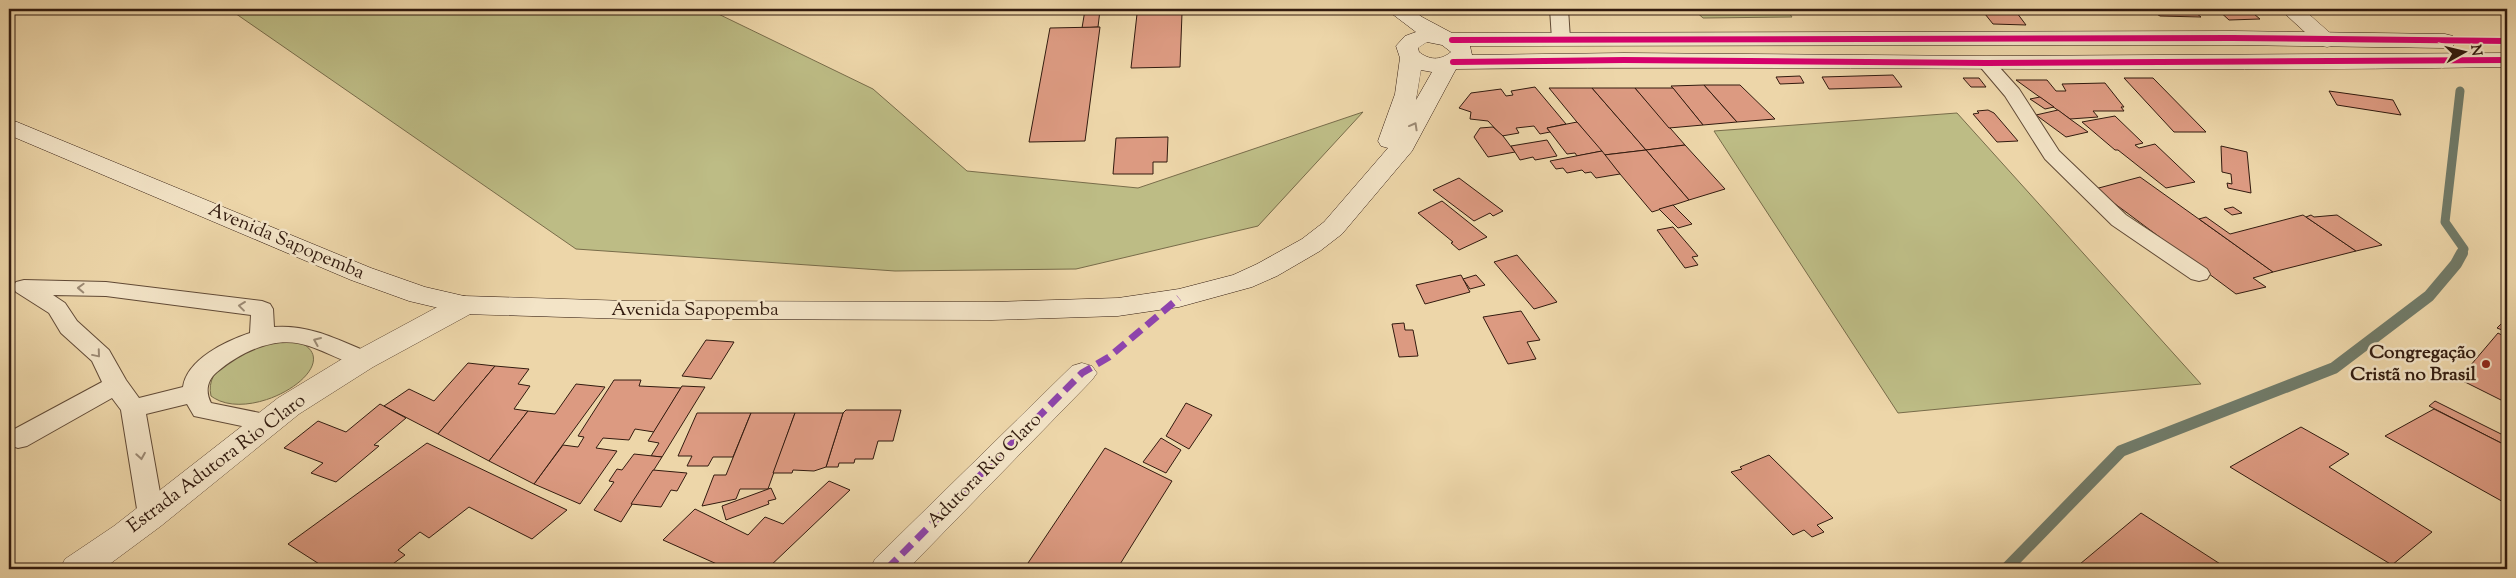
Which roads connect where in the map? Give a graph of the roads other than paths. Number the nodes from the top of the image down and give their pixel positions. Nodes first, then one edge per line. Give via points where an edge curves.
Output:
1 (1391, 9) edge
2 (1398, 9) edge
3 (1559, 9) edge
4 (2291, 9) edge
5 (1445, 38) junction
6 (1561, 39) junction
7 (2327, 40) junction
8 (2507, 41) edge
9 (2437, 51) junction
10 (1409, 52) junction
11 (2507, 60) edge
12 (1450, 63) junction
13 (1986, 63) junction
14 (9, 127) edge
15 (1375, 179) junction
16 (2199, 274) dead end
17 (464, 305) junction
18 (262, 337) junction
19 (362, 359) junction
20 (1082, 373) dead end
21 (116, 385) junction
22 (193, 394) junction
23 (133, 408) junction
24 (266, 422) junction
25 (18, 439) dead end
26 (151, 515) junction
27 (77, 569) edge
28 (888, 569) edge

1 - 10 main road
2 - 5 main road via 1414,22
3 - 6 lane
4 - 7 main road
5 - 6 main road
5 - 10 main road via 1415,39
5 - 12 main road via 1462,49 1462,54
6 - 7 main road
7 - 9 main road
8 - 9 main road
9 - 11 main road
9 - 13 main road
10 - 12 main road via 1431,65
10 - 15 main road, Avenida Sapopemba via 1407,94
12 - 13 main road via 1624,60
15 -> 12 main road, Avenida Sapopemba via 1403,146
13 - 16 lane via 2012,93 2059,161 2119,220
14 - 17 main road, Avenida Sapopemba via 361,274 419,295
15 - 17 main road, Avenida Sapopemba via 1332,228 1311,245 1267,270 1179,298 1118,307 973,311 629,310
17 - 19 main road, Estrada Adutora Rio Claro
19 -> 18 lane via 302,335
18 -> 21 lane via 262,309 106,289 24,287 57,308 69,327 101,356
18 - 22 lane via 222,355 206,368 196,381
19 - 24 main road, Estrada Adutora Rio Claro
20 - 28 main road, Adutora Rio Claro
21 - 23 lane
21 - 25 lane
22 - 23 lane
22 - 24 lane via 203,410
23 -> 26 lane
24 - 26 main road, Estrada Adutora Rio Claro
26 - 27 main road, Estrada Adutora Rio Claro

